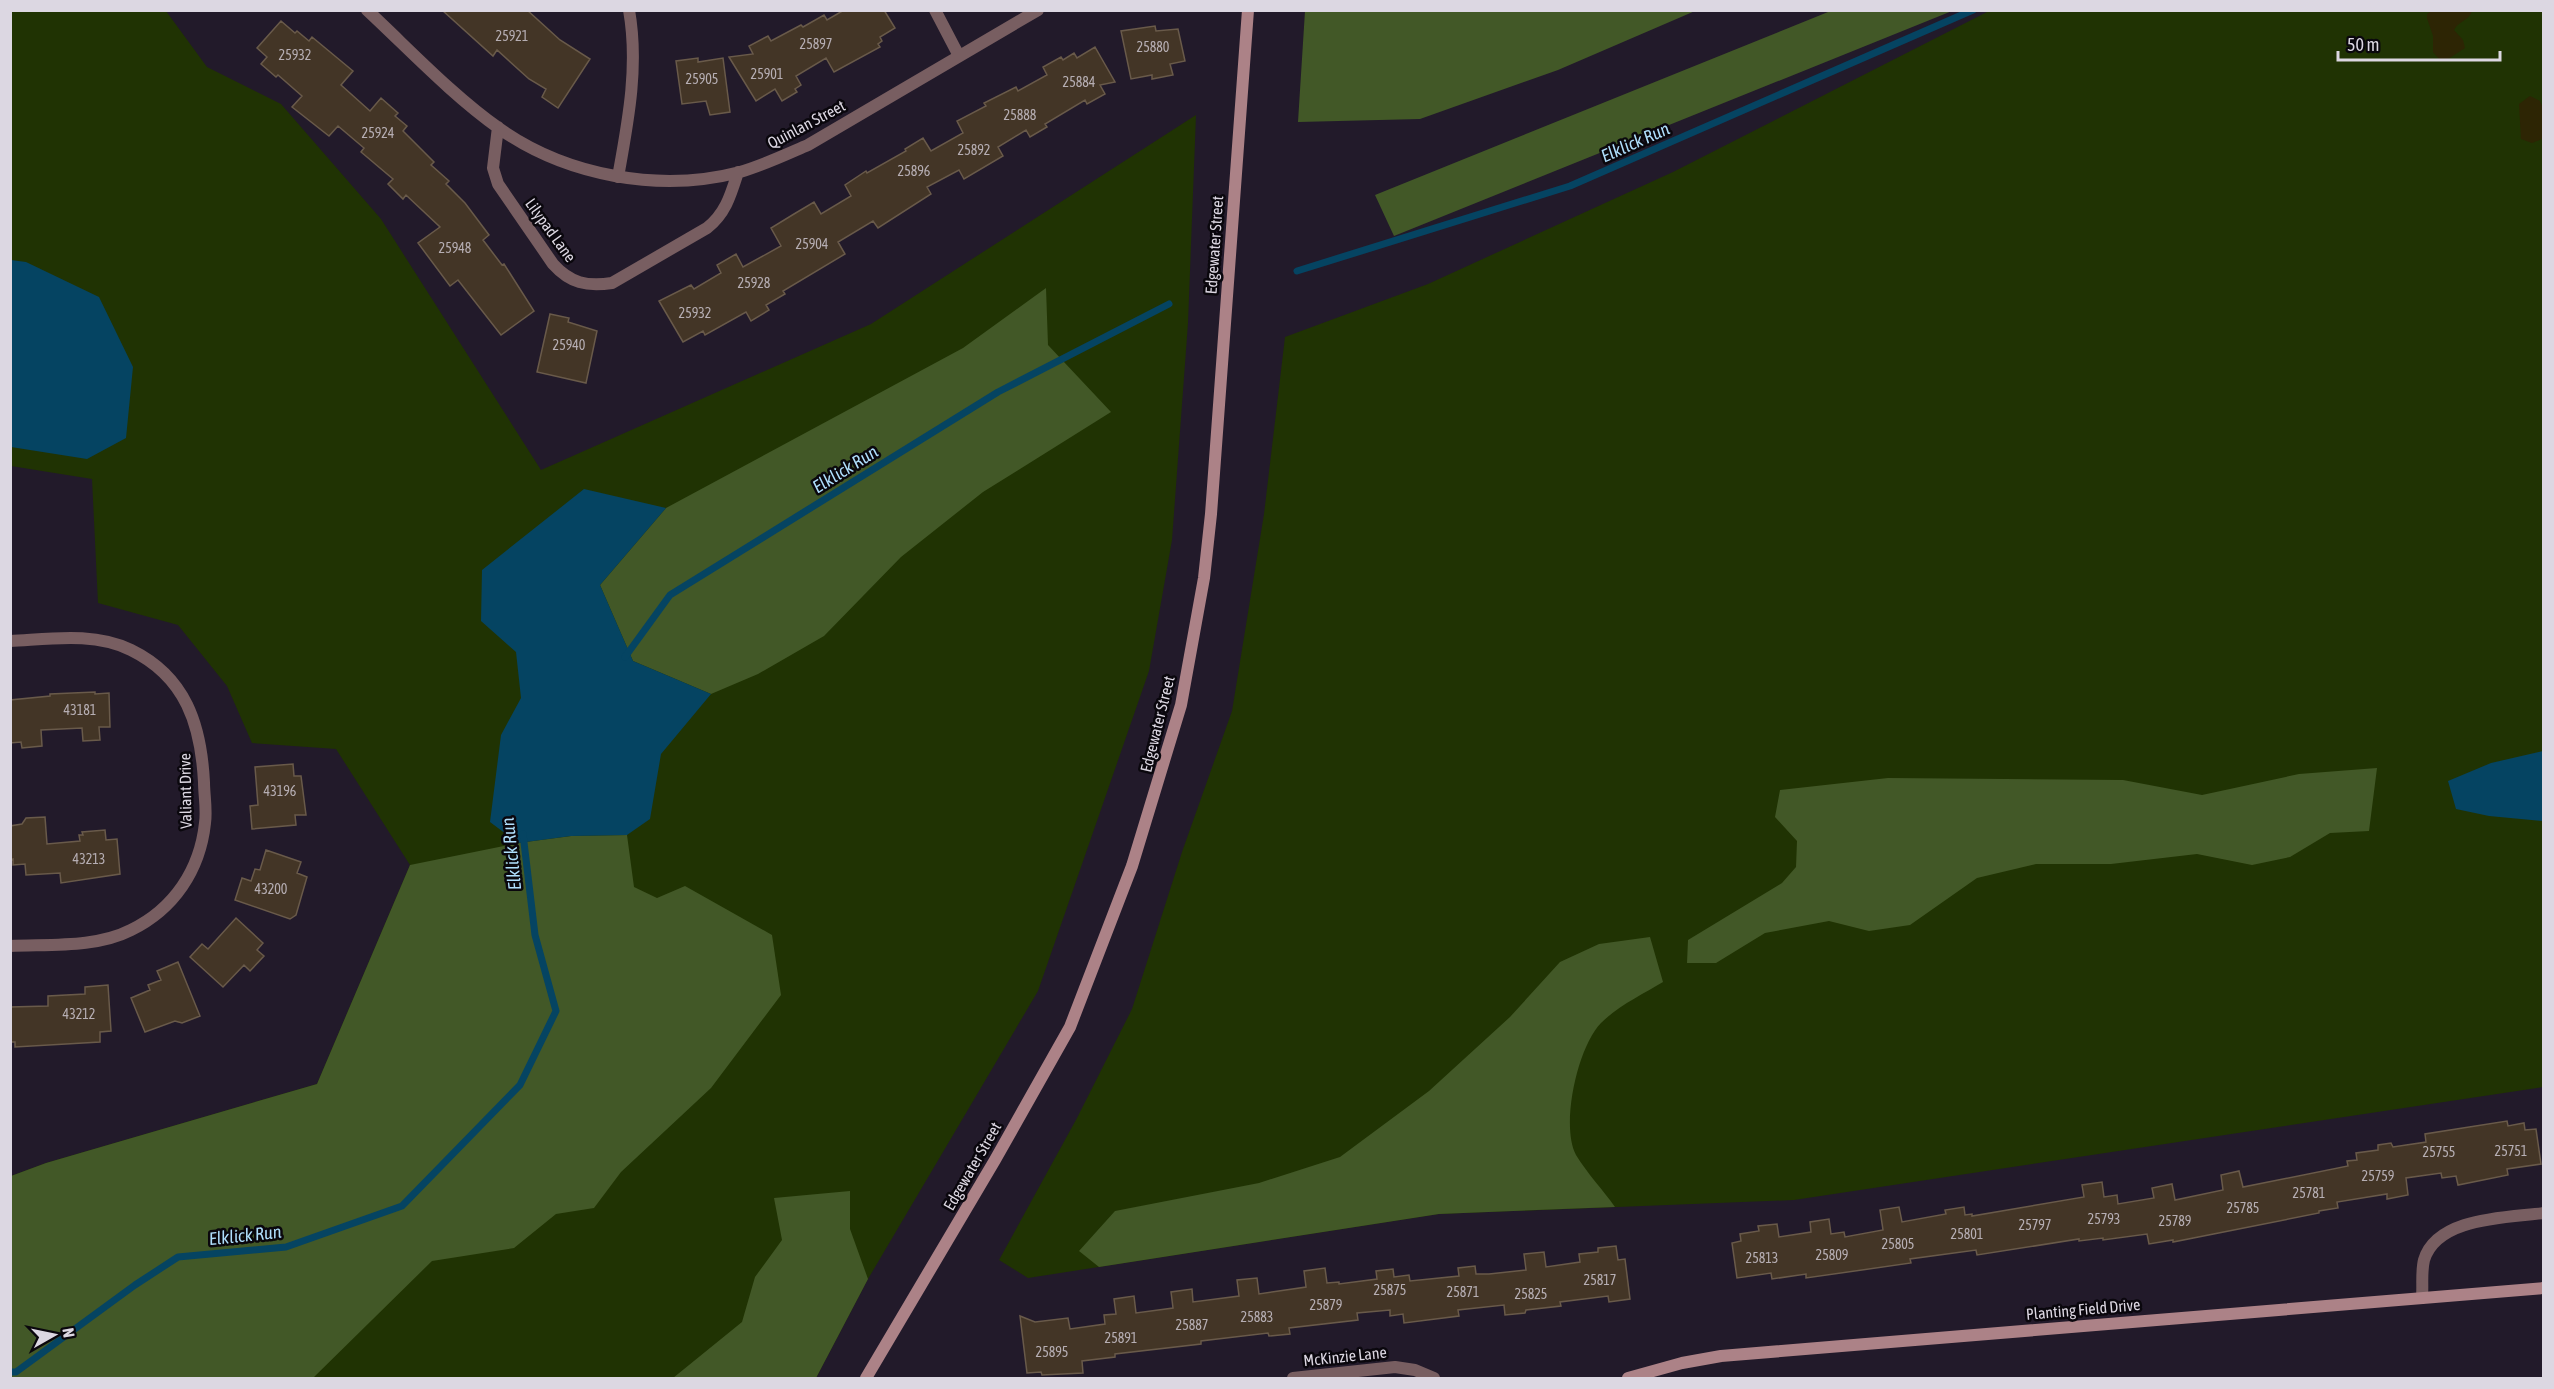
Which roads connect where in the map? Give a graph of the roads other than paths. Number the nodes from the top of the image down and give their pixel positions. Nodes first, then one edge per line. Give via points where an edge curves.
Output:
1 (367, 10) edge
2 (629, 10) edge
3 (935, 10) edge
4 (1038, 10) edge
5 (1248, 10) edge
6 (959, 56) junction
7 (498, 127) junction
8 (738, 172) junction
9 (618, 177) junction
10 (10, 641) edge
11 (10, 946) edge
12 (2544, 1213) edge
13 (2544, 1288) edge
14 (2422, 1298) junction
15 (866, 1378) edge
16 (1293, 1378) edge
17 (1434, 1378) edge
18 (1628, 1378) edge

1 - 7 street, Quinlan Street
2 - 9 street via 633,71
3 - 6 street
4 - 6 street, Quinlan Street
5 - 15 street, Edgewater Street via 1210,526 1194,640 1163,770 1132,866 1070,1027
6 - 8 street, Quinlan Street via 808,145
7 - 8 street, Lilypad Lane via 493,168 498,184 553,264 577,283 612,283 707,228 726,208
7 - 9 street, Quinlan Street via 540,152
8 - 9 street, Quinlan Street via 659,181
10 - 11 street, Valiant Drive via 80,637 106,641 154,664 188,705 197,728 206,821 191,874 153,918 107,939
12 - 14 street via 2456,1226 2442,1234 2430,1247 2424,1262
13 - 14 street, Planting Field Drive
14 - 18 street, Planting Field Drive via 1721,1356
16 - 17 street, McKinzie Lane via 1395,1367

